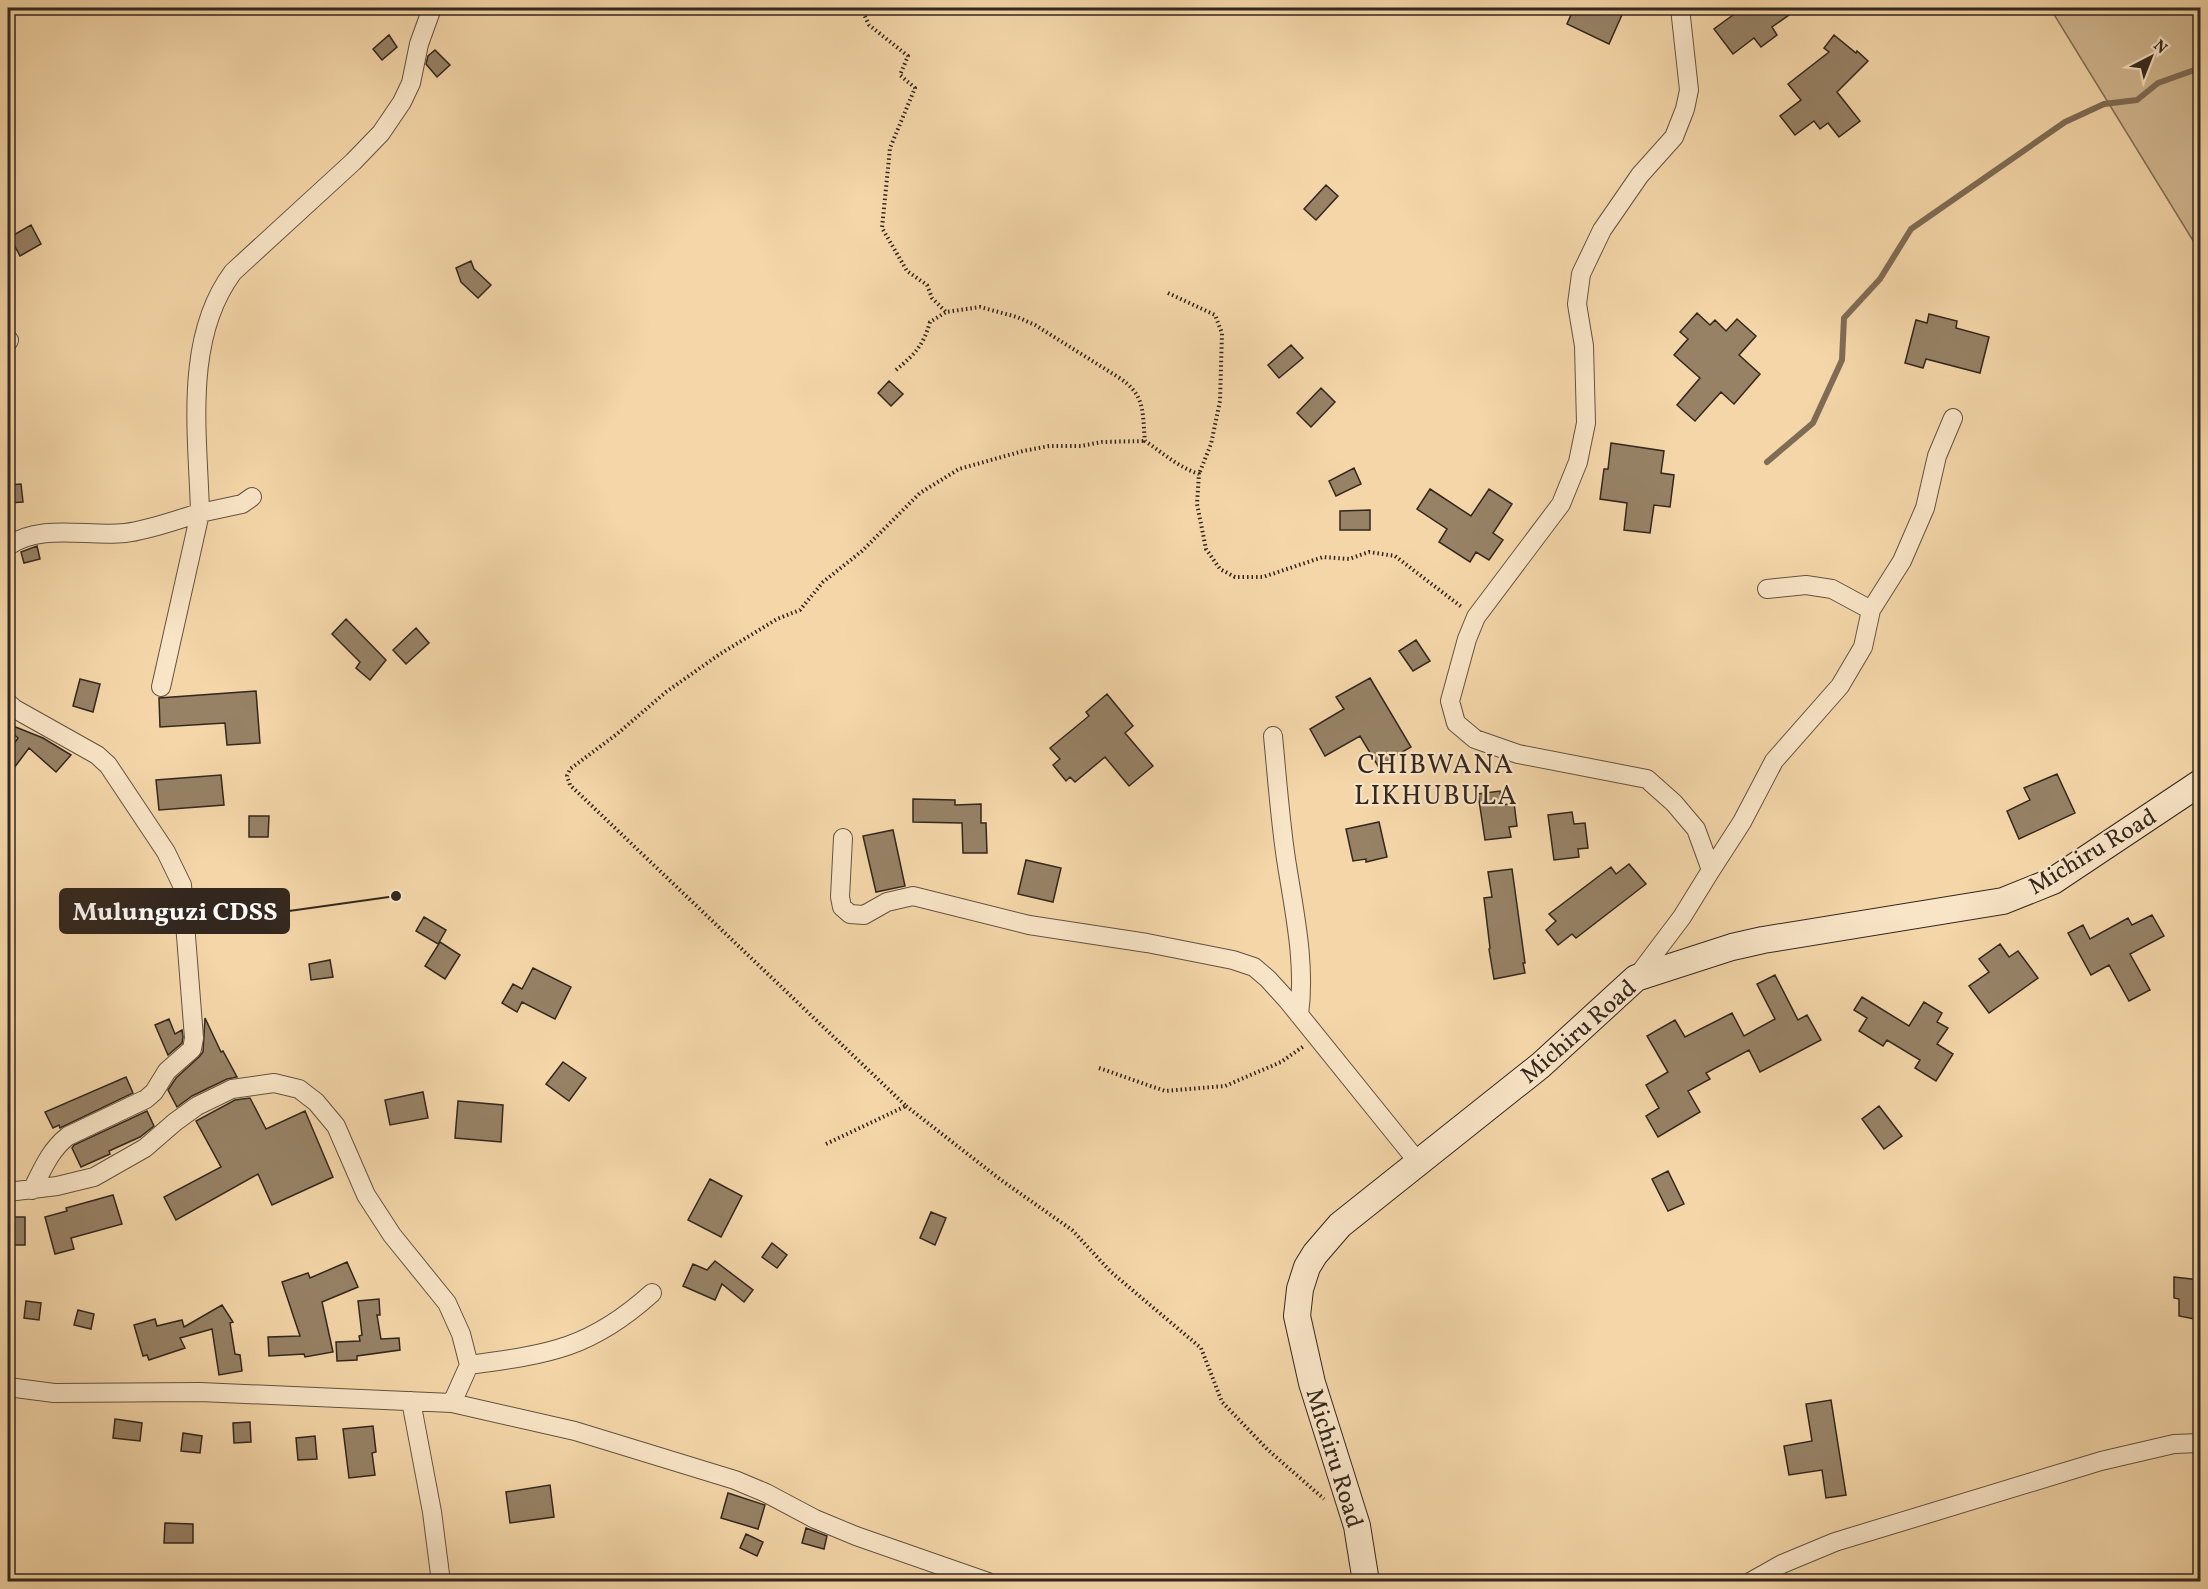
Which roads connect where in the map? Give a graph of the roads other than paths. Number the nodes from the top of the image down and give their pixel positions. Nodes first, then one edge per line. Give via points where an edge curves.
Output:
1 (432, 8) edge
2 (1680, 8) edge
3 (1953, 418) dead end
4 (252, 497) dead end
5 (200, 513) junction
6 (8, 546) edge
7 (1767, 589) dead end
8 (1871, 610) junction
9 (161, 687) dead end
10 (8, 703) edge
11 (1273, 736) dead end
12 (2200, 783) edge
13 (843, 838) dead end
14 (1711, 870) junction
15 (1636, 978) junction
16 (1299, 1015) junction
17 (1418, 1162) junction
18 (32, 1190) junction
19 (8, 1192) edge
20 (652, 1293) dead end
21 (469, 1365) junction
22 (8, 1387) edge
23 (411, 1401) junction
24 (452, 1403) junction
25 (2200, 1443) edge
26 (441, 1581) edge
27 (988, 1581) edge
28 (1366, 1581) edge
29 (1750, 1581) edge

1 - 5 street via 411,83 381,133 233,272 222,287 199,353
2 - 14 street via 1689,90 1685,110 1674,137 1640,174 1602,230 1581,274 1577,304 1584,346 1586,423 1578,462 1561,504 1476,617 1450,701 1456,723 1475,739 1518,754 1647,779 1696,829
3 - 8 street via 1937,456 1925,507 1902,561
4 - 5 street via 242,504
5 - 6 street via 140,531 45,533
5 - 9 street
7 - 8 street via 1806,585 1832,589
8 - 14 street via 1863,648 1840,686 1774,761
10 - 18 street via 108,765 166,852 182,885 194,1038 192,1049 167,1071 146,1099 58,1144
11 - 16 street via 1302,964
12 - 15 street, Michiru Road via 2053,881 2003,901 1763,940
13 - 16 street via 840,897 842,907 850,914 864,915 886,902 913,896 1029,925 1233,960 1254,967
14 - 15 street
15 - 17 street, Michiru Road via 1541,1065
16 - 17 street
17 - 28 street, Michiru Road via 1326,1239 1307,1267 1300,1289 1298,1316 1307,1360 1357,1526
18 - 19 street
18 - 21 street via 94,1177 145,1148 197,1106 232,1089 274,1083 299,1089 336,1126 366,1195 447,1304
20 - 21 street via 615,1324 590,1338 554,1352
21 - 24 street
22 - 23 street via 54,1393 200,1392
23 - 24 street
23 - 26 street
24 - 27 street via 575,1431 735,1480 856,1536
25 - 29 street via 2174,1444 2101,1461 1835,1542

